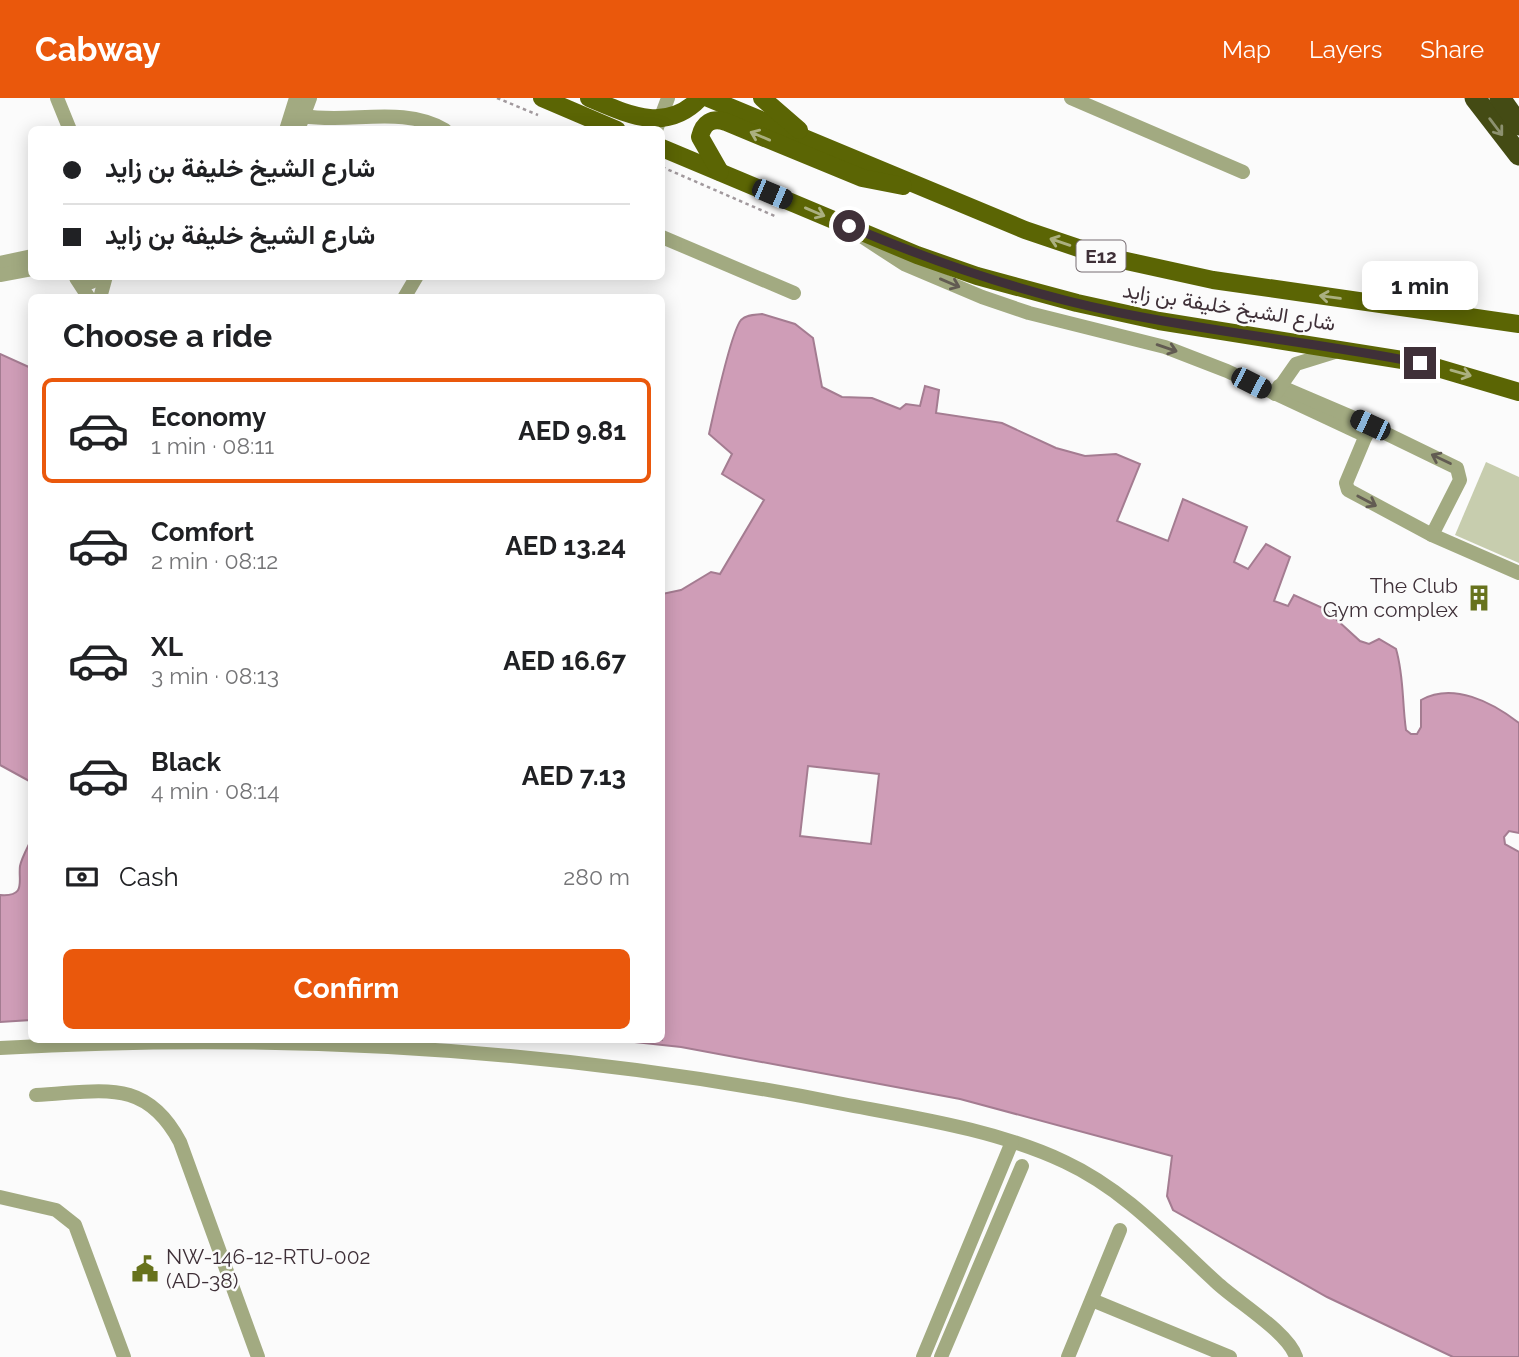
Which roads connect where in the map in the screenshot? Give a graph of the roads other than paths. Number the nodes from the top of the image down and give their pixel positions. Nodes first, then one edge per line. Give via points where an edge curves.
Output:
1 (57, 98) edge
2 (296, 98) edge
3 (310, 98) edge
4 (542, 98) edge
5 (589, 98) edge
6 (668, 98) edge
7 (700, 98) edge
8 (708, 98) edge
9 (762, 98) edge
10 (1071, 98) edge
11 (1475, 98) edge
12 (1500, 98) edge
13 (300, 123) edge
14 (658, 125) edge
15 (1519, 125) edge
16 (69, 126) edge
17 (287, 126) edge
18 (438, 126) edge
19 (608, 126) edge
20 (812, 141) junction
21 (665, 149) edge
22 (1519, 155) edge
23 (1243, 172) dead end
24 (721, 173) junction
25 (917, 185) junction
26 (849, 226) junction
27 (665, 238) edge
28 (28, 257) edge
29 (0, 263) edge
30 (28, 269) edge
31 (0, 275) edge
32 (794, 293) dead end
33 (1519, 324) edge
34 (1343, 348) junction
35 (1277, 391) junction
36 (1519, 392) edge
37 (1368, 430) junction
38 (1432, 535) junction
39 (1519, 573) edge
40 (173, 1043) edge
41 (244, 1043) edge
42 (0, 1048) edge
43 (36, 1095) dead end
44 (1012, 1142) junction
45 (1022, 1166) dead end
46 (0, 1197) edge
47 (1120, 1230) dead end
48 (1092, 1300) junction
49 (124, 1357) edge
50 (258, 1357) edge
51 (923, 1357) edge
52 (941, 1357) edge
53 (1068, 1357) edge
54 (1230, 1357) edge
55 (1296, 1357) edge

1 - 16 street
2 - 17 street
3 - 13 street
4 - 19 main road
5 - 14 main road
6 - 14 street
7 - 14 main road
8 - 20 main road, شارع الشيخ خليفة بن زايد / E12
9 - 20 main road
10 - 23 street
11 -> 22 highway
12 - 15 highway
13 - 18 street via 404,115
20 - 25 main road, شارع الشيخ خليفة بن زايد / E12
21 - 24 main road, شارع الشيخ خليفة بن زايد / E12
25 -> 24 main road via 862,178 712,120 700,137
24 -> 26 main road, شارع الشيخ خليفة بن زايد / E12
33 -> 25 main road, شارع الشيخ خليفة بن زايد / E12 via 1137,265 1062,243
26 - 34 main road, شارع الشيخ خليفة بن زايد / E12 via 947,266 1077,303 1159,321
26 -> 35 street via 897,261 982,297 1165,347
27 - 32 street
28 - 29 street
30 - 31 street
34 - 35 street via 1301,360
34 -> 36 main road, شارع الشيخ خليفة بن زايد / E12 via 1457,372
35 - 37 street
37 -> 38 street via 1346,488
38 -> 37 street via 1460,480 1457,468
38 - 39 street
40 - 42 street
41 - 44 street via 506,1057 732,1084
43 - 50 street via 117,1092 137,1096 156,1106 170,1122
44 - 51 street
44 - 55 street via 1074,1166 1126,1198 1236,1300 1281,1334
45 - 52 street
46 - 49 street via 56,1210 75,1225
47 - 48 street
48 - 53 street
48 - 54 street

